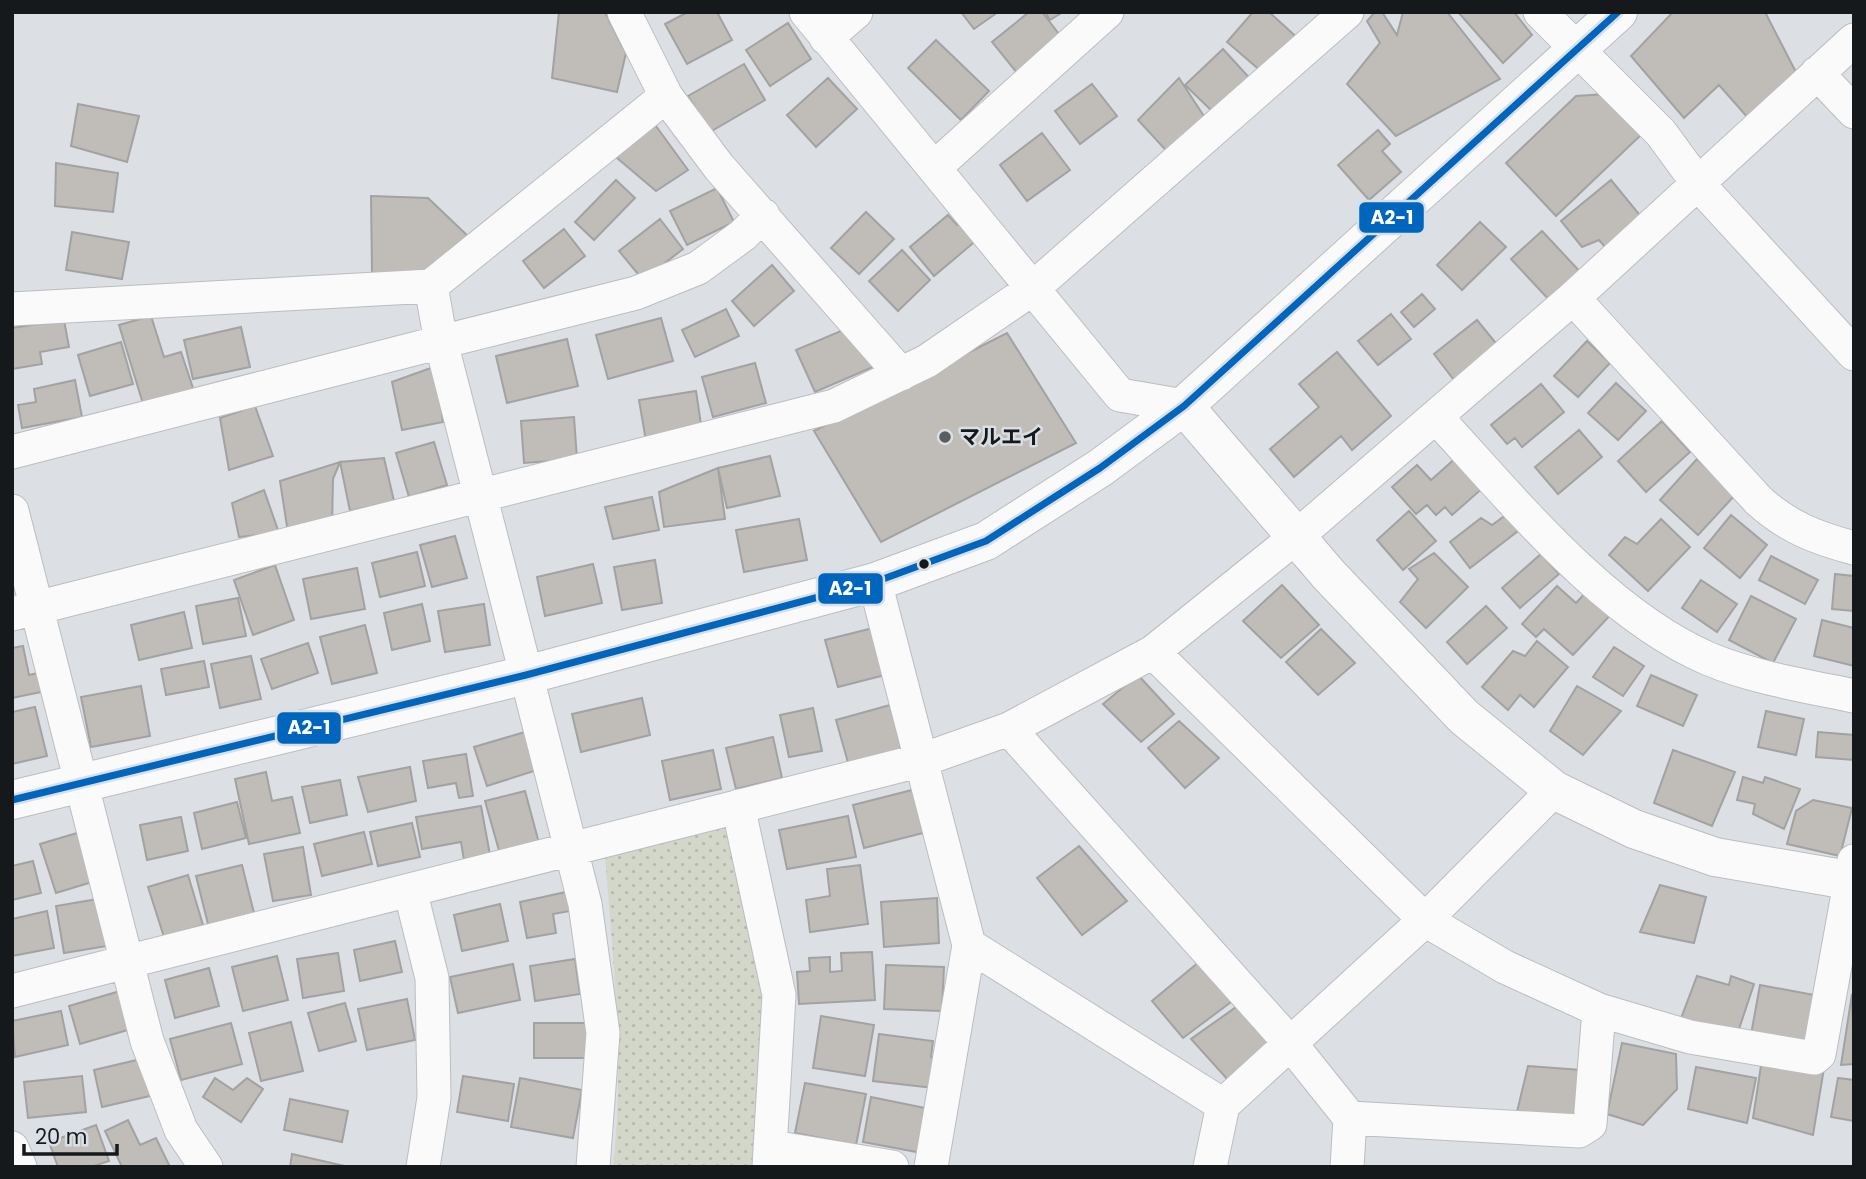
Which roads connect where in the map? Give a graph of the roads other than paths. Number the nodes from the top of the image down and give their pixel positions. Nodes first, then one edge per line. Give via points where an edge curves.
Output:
1 (624, 12) edge
2 (806, 12) edge
3 (856, 12) edge
4 (1107, 12) edge
5 (1347, 12) edge
6 (1540, 12) edge
7 (1618, 12) edge
8 (827, 38) junction
9 (1854, 40) edge
10 (1576, 50) junction
11 (1817, 74) junction
12 (666, 96) junction
13 (1854, 112) edge
14 (934, 168) junction
15 (1699, 184) junction
16 (763, 215) junction
17 (431, 286) junction
18 (1032, 289) junction
19 (1573, 298) junction
20 (12, 309) edge
21 (441, 342) junction
22 (1854, 354) edge
23 (901, 374) junction
24 (1184, 406) junction
25 (1436, 417) junction
26 (12, 452) edge
27 (480, 495) junction
28 (12, 511) edge
29 (1296, 537) junction
30 (1854, 548) edge
31 (875, 582) junction
32 (25, 610) edge
33 (1153, 652) junction
34 (526, 675) junction
35 (1854, 696) edge
36 (1009, 729) junction
37 (922, 760) junction
38 (81, 784) junction
39 (1554, 790) junction
40 (12, 800) edge
41 (738, 806) junction
42 (571, 848) junction
43 (1852, 874) edge
44 (410, 890) junction
45 (1425, 920) junction
46 (969, 945) junction
47 (127, 962) junction
48 (12, 991) edge
49 (1599, 1010) junction
50 (1290, 1043) junction
51 (1223, 1105) junction
52 (1350, 1118) junction
53 (12, 1148) edge
54 (770, 1157) edge
55 (20, 1167) edge
56 (206, 1167) edge
57 (423, 1167) edge
58 (593, 1167) edge
59 (892, 1167) edge
60 (931, 1167) edge
61 (1210, 1167) edge
62 (1347, 1167) edge

1 - 12 street
2 - 8 street
3 - 8 street
4 - 14 street
5 - 18 street
6 - 10 street
7 - 10 main road
8 - 14 street
9 - 11 street
10 - 15 street via 1661,133
10 - 24 main road
11 - 13 street
11 - 15 street
12 - 16 street via 719,167
12 - 17 street
14 - 18 street
15 - 19 street
15 - 22 street
16 - 21 street via 698,268 636,293
16 - 23 street
17 - 20 street
17 - 21 street
18 - 23 street
18 - 24 street via 1120,395
19 - 25 street
19 - 30 street via 1759,501 1782,521 1814,537
21 - 26 street
21 - 27 street
23 - 27 street via 834,406
24 - 29 main road
24 - 31 main road via 1100,468 985,541
25 - 29 street
25 - 35 street via 1551,540 1658,632 1710,659 1755,674
27 - 32 street
27 - 34 street
28 - 32 street
29 - 33 street
29 - 39 main road via 1464,717
31 - 34 main road
31 - 37 street
32 - 38 street
33 - 36 street
33 - 45 street
34 - 38 main road
34 - 42 street
36 - 37 street
36 - 50 street
37 - 41 street
37 - 46 street
38 - 40 main road
38 - 47 street
39 - 43 main road via 1634,829 1715,857
39 - 45 street
41 - 42 street
41 - 54 street via 779,995
42 - 44 street
42 - 58 street via 603,1033
43 - 49 street via 1819,1054 1814,1058 1690,1037
44 - 47 street
44 - 57 street via 432,978 435,1098
45 - 49 street via 1504,967
45 - 50 street
46 - 51 street
46 - 60 street
47 - 48 street
47 - 56 street via 147,1041 181,1130
49 - 52 street via 1590,1124 1579,1131
50 - 51 street
50 - 52 street
51 - 61 street
52 - 62 street
53 - 55 street
54 - 59 street

